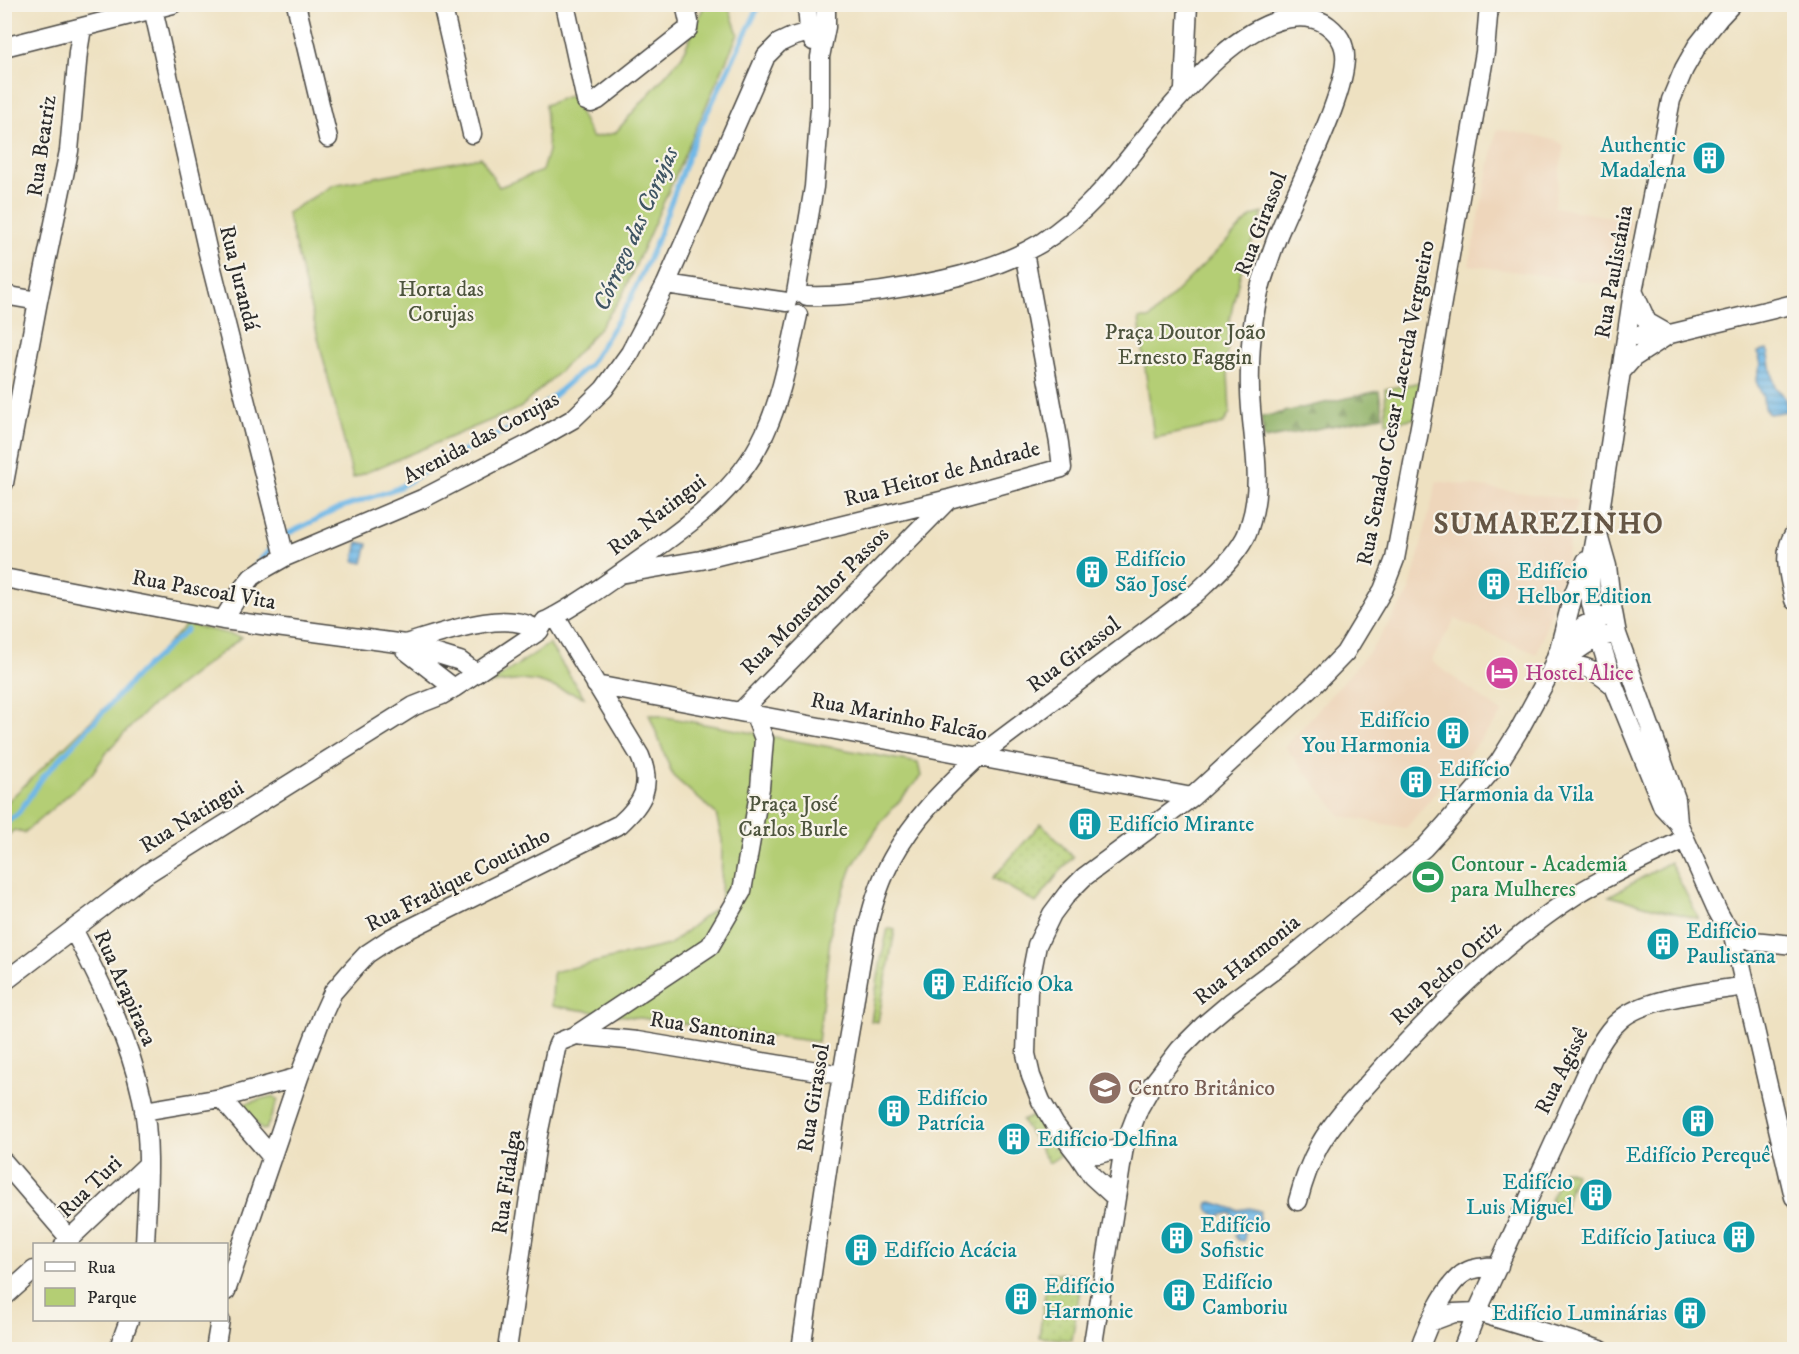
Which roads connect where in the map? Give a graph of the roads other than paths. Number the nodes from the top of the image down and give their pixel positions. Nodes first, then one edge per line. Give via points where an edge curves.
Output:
1 (173, 4) edge
2 (296, 4) edge
3 (442, 4) edge
4 (565, 4) edge
5 (685, 4) edge
6 (807, 4) edge
7 (826, 4) edge
8 (1188, 4) edge
9 (1489, 4) edge
10 (1732, 4) edge
11 (153, 7) edge
12 (82, 28) junction
13 (818, 29) junction
14 (4, 47) edge
15 (1184, 89) junction
16 (472, 134) dead end
17 (328, 138) dead end
18 (1024, 252) junction
19 (666, 284) junction
20 (1633, 291) junction
21 (4, 295) edge
22 (38, 301) junction
23 (799, 304) junction
24 (1794, 304) edge
25 (1670, 334) junction
26 (1626, 336) junction
27 (1620, 373) junction
28 (4, 483) edge
29 (949, 499) junction
30 (1597, 531) junction
31 (1794, 534) edge
32 (284, 552) junction
33 (620, 574) junction
34 (4, 578) edge
35 (1794, 600) edge
36 (1613, 614) junction
37 (223, 620) junction
38 (543, 624) junction
39 (1597, 629) junction
40 (1617, 634) junction
41 (401, 644) junction
42 (1556, 663) junction
43 (471, 669) junction
44 (449, 684) junction
45 (596, 685) junction
46 (1614, 686) junction
47 (747, 712) junction
48 (979, 756) junction
49 (1192, 797) junction
50 (1681, 831) junction
51 (73, 929) junction
52 (1732, 931) junction
53 (1794, 945) edge
54 (4, 982) edge
55 (1745, 986) junction
56 (576, 1035) junction
57 (841, 1074) junction
58 (299, 1077) junction
59 (221, 1098) junction
60 (144, 1111) junction
61 (1124, 1147) junction
62 (1078, 1155) junction
63 (272, 1157) junction
64 (4, 1162) edge
65 (148, 1164) junction
66 (1115, 1197) junction
67 (1794, 1197) edge
68 (1298, 1201) dead end
69 (67, 1242) edge
70 (145, 1243) edge
71 (1499, 1266) junction
72 (33, 1271) edge
73 (228, 1280) edge
74 (4, 1297) edge
75 (1477, 1312) junction
76 (129, 1321) edge
77 (220, 1321) edge
78 (1430, 1322) junction
79 (118, 1350) edge
80 (215, 1350) edge
81 (507, 1350) edge
82 (801, 1350) edge
83 (1092, 1350) edge
84 (1419, 1350) edge
85 (1462, 1350) edge
86 (1601, 1350) edge

1 - 11 street
2 - 17 street
3 - 16 street
4 - 5 street via 586,101 591,103 688,29
6 - 13 street, Rua Natingui
7 - 13 street, Rua Natingui
8 - 15 street
9 - 49 street, Rua Senador Cesar Lacerda Vergueiro via 1485,52 1395,559 1383,590 1345,653
10 - 20 street, Rua Paulistânia via 1697,46 1671,100
11 - 12 street
11 - 32 street, Rua Jurandá via 208,253
12 - 14 street
12 - 22 street, Rua Beatriz via 69,151
13 - 19 street, Avenida das Corujas via 779,43 766,56
13 - 23 street, Rua Natingui via 820,106
15 - 18 street via 1097,195 1061,228
15 - 48 street, Rua Girassol via 1251,31 1281,17 1317,19 1329,26 1345,49 1345,65 1323,134 1263,275 1250,356 1256,504 1246,537 1220,571 1195,594
18 - 23 street via 947,280
18 - 29 street, Rua Heitor de Andrade via 1062,468
19 - 23 street
19 - 32 street, Avenida das Corujas via 630,353 604,388 573,419 422,499
20 - 25 street via 1647,322
20 - 26 street, Rua Paulistânia
21 - 22 street
22 - 28 street, Rua Beatriz
23 - 33 street, Rua Natingui via 777,403 751,459 716,502
24 - 25 street
25 - 26 street
25 - 27 street via 1633,358
26 - 27 street, Rua Paulistânia
27 - 30 street, Rua Paulistânia
29 - 33 street, Rua Heitor de Andrade via 701,560
29 - 47 street, Rua Monsenhor Passos
30 - 36 street, Rua Paulistânia via 1607,566
30 - 39 street, Rua Paulistânia via 1590,569
30 - 42 street
31 - 35 street via 1787,560
32 - 37 street, Avenida das Corujas via 252,577
33 - 38 street, Rua Natingui
34 - 37 street, Rua Pascoal Vita
36 - 39 street, Rua Harmonia
36 - 40 street, Rua Paulistânia
37 - 41 street, Rua Pascoal Vita
38 - 41 street, Rua Pascoal Vita via 478,623
38 - 43 street, Rua Natingui
38 - 45 street, Rua Fradique Coutinho
39 - 40 street, Rua Harmonia
39 - 42 street, Rua Harmonia via 1575,634
39 - 46 street, Rua Paulistânia
40 - 50 street, Rua Paulistânia via 1676,799
41 - 43 street, Rua Pascoal Vita via 455,659
41 - 44 street, Rua Pascoal Vita
42 - 46 street via 1589,668
42 - 61 street, Rua Harmonia via 1498,762 1445,825 1424,848 1230,1003 1180,1049 1152,1085
43 - 44 street, Rua Natingui
44 - 51 street, Rua Natingui via 146,873
45 - 47 street, Rua Marinho Falcão
45 - 58 street, Rua Fradique Coutinho via 645,768 644,795 633,813 620,824 367,954 333,992
46 - 50 street, Rua Paulistânia via 1663,807
47 - 48 street, Rua Marinho Falcão
47 - 56 street, Rua Fidalga via 764,739 742,891 710,946
48 - 49 street, Rua Marinho Falcão
48 - 57 street, Rua Girassol via 919,816 891,861 873,906
49 - 62 street, Rua Senador Cesar Lacerda Vergueiro via 1084,877 1052,914 1037,945 1028,991 1026,1054 1041,1101
50 - 52 street, Rua Paulistânia via 1717,910
50 - 68 street, Rua Pedro Ortiz via 1560,906 1448,999 1332,1127 1306,1172
51 - 54 street, Rua Natingui
51 - 60 street, Rua Arapiraca via 116,1015
52 - 53 street via 1753,941
52 - 55 street, Rua Paulistânia
55 - 67 street, Rua Paulistânia
55 - 71 street, Rua Agissê via 1659,1001 1622,1018 1607,1033
56 - 57 street, Rua Santonina
56 - 81 street, Rua Fidalga via 560,1042 553,1060 537,1135
57 - 82 street, Rua Girassol
58 - 59 street
58 - 63 street, Rua Fradique Coutinho
59 - 60 street
59 - 63 street
60 - 65 street, Rua Arapiraca
61 - 62 street
61 - 66 street, Rua Harmonia
62 - 66 street, Rua Senador Cesar Lacerda Vergueiro via 1092,1176
63 - 73 street, Rua Fradique Coutinho
64 - 69 street
65 - 69 street, Rua Turi
65 - 70 street, Rua Arapiraca
66 - 83 street, Rua Harmonia
71 - 75 street, Rua Agissê
71 - 78 street via 1476,1269 1458,1277
72 - 74 street
75 - 78 street via 1454,1313
75 - 85 street, Rua Agissê
75 - 86 street
76 - 79 street
77 - 80 street
78 - 84 street

